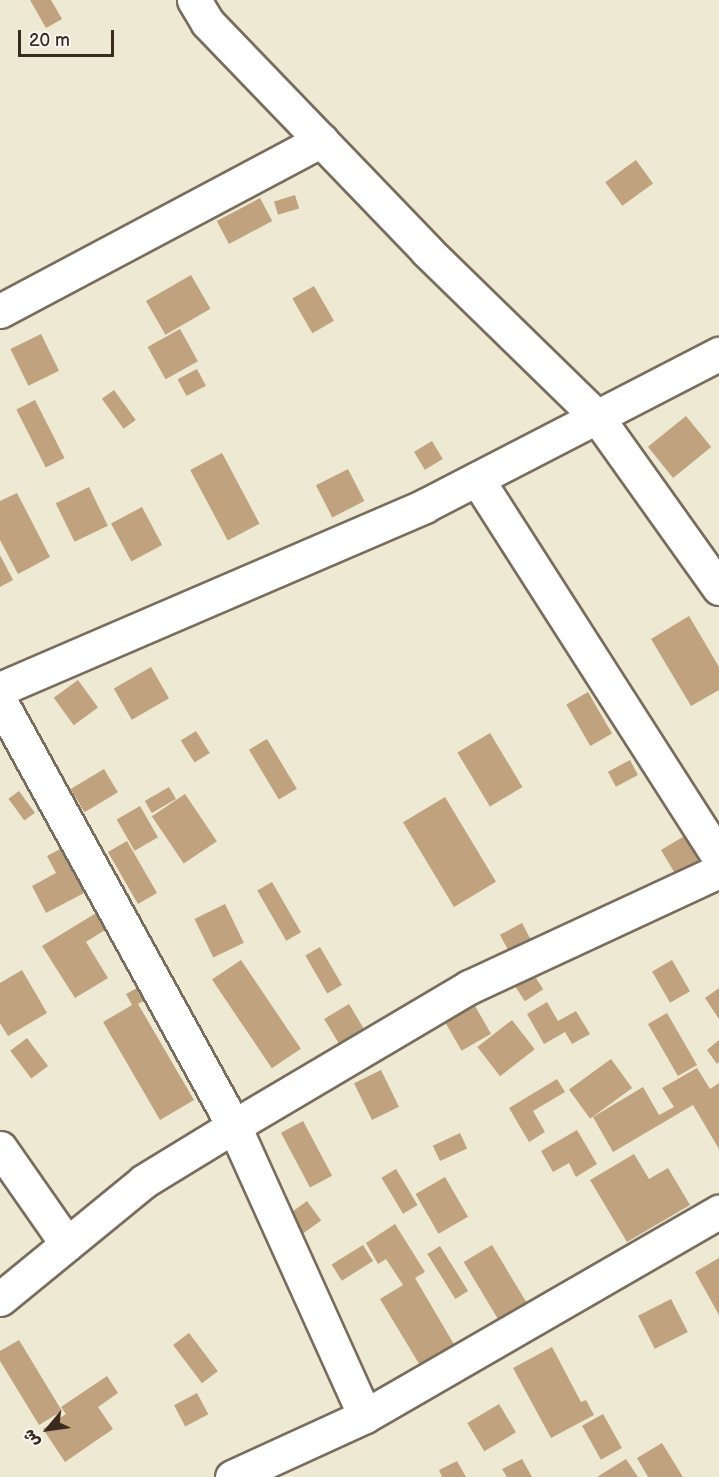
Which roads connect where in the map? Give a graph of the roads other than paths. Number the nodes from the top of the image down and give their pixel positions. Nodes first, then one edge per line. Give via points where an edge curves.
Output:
1 (194, 0) edge
2 (321, 140) junction
3 (0, 311) edge
4 (719, 354) edge
5 (597, 417) junction
6 (477, 478) junction
7 (719, 588) edge
8 (0, 689) edge
9 (0, 701) edge
10 (719, 857) edge
11 (719, 871) edge
12 (234, 1126) junction
13 (0, 1148) edge
14 (719, 1212) edge
15 (67, 1244) junction
16 (0, 1299) edge
17 (364, 1416) junction
18 (232, 1477) edge

1 - 2 street via 207,22
2 - 3 street
2 - 5 street
4 - 5 street
5 - 6 street
5 - 7 street
6 - 8 street via 424,506
6 - 10 street
9 - 12 street
11 - 12 street via 469,987
12 - 15 street via 144,1181
12 - 17 street
13 - 15 street
14 - 17 street
15 - 16 street
17 - 18 street

